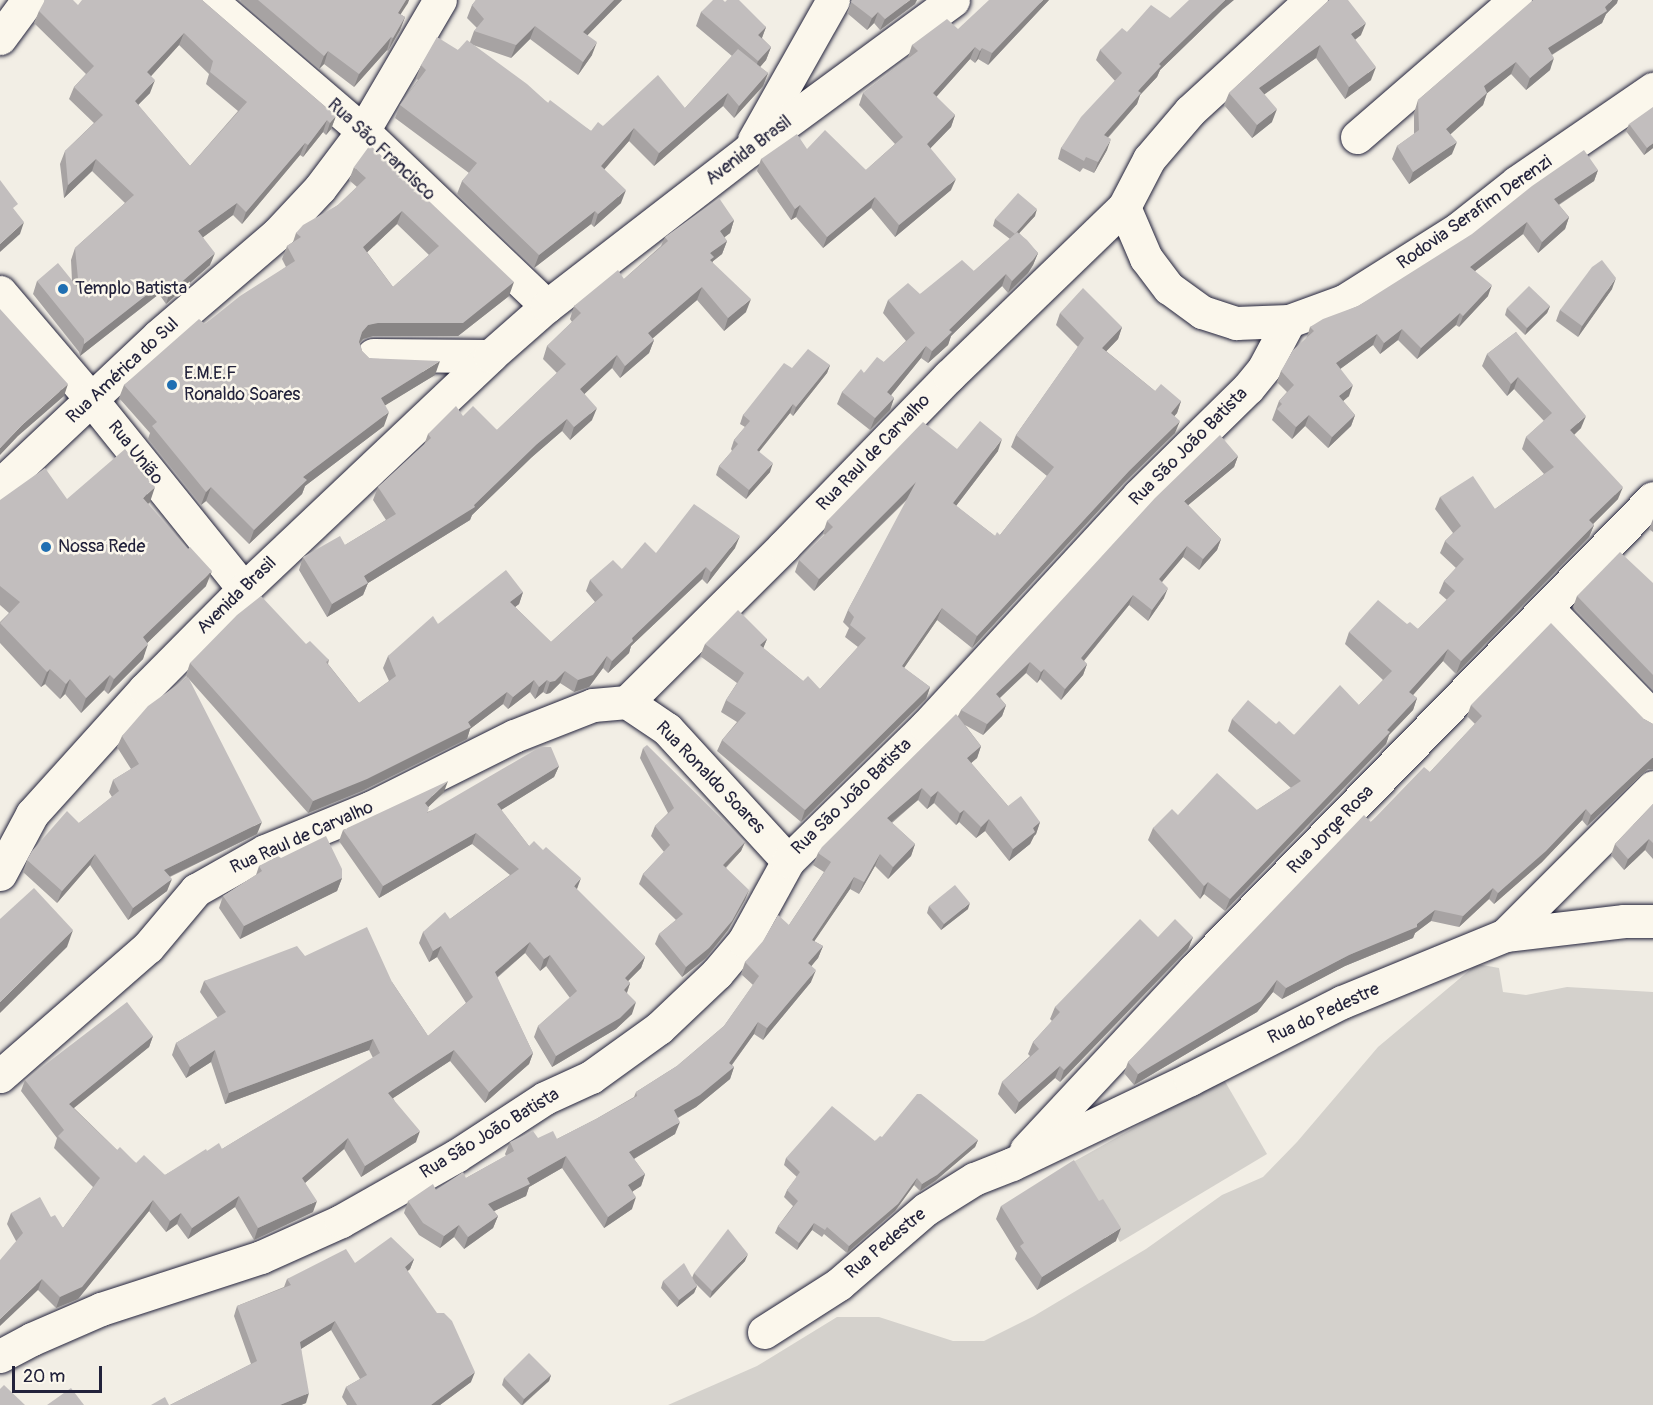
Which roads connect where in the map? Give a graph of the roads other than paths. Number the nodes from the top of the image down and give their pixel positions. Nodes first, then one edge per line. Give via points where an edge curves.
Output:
1 (28, 0) edge
2 (210, 0) edge
3 (440, 0) edge
4 (833, 0) edge
5 (953, 0) edge
6 (1311, 0) edge
7 (1515, 0) edge
8 (0, 38) edge
9 (1653, 89) edge
10 (363, 131) junction
11 (1357, 137) dead end
12 (749, 150) junction
13 (1124, 207) junction
14 (547, 306) junction
15 (5, 309) edge
16 (1289, 321) junction
17 (497, 350) junction
18 (373, 356) edge
19 (91, 399) junction
20 (0, 485) edge
21 (1653, 498) edge
22 (244, 589) junction
23 (1548, 609) junction
24 (627, 702) junction
25 (1653, 717) edge
26 (1653, 786) edge
27 (788, 861) junction
28 (0, 874) edge
29 (1653, 921) edge
30 (1505, 935) junction
31 (0, 1076) edge
32 (1012, 1164) junction
33 (764, 1332) dead end
34 (0, 1356) edge

1 - 8 street
2 - 10 street, Rua São Francisco
3 - 10 street, Rua América do Sul
4 - 12 street
5 - 12 street, Avenida Brasil
6 - 13 street via 1190,111 1149,159
7 - 11 street
9 - 16 street, Rodovia Serafim Derenzi via 1517,182 1458,230 1344,301
10 - 14 street, Rua São Francisco
10 - 19 street, Rua América do Sul via 320,188 278,234
12 - 14 street, Avenida Brasil
13 - 16 street, Rodovia Serafim Derenzi via 1146,258 1169,288 1202,312 1236,322
13 - 24 street, Rua Raul de Carvalho via 949,376
14 - 17 street, Avenida Brasil
15 - 19 street, Rua União
16 - 27 street, Rua São João Batista via 1264,368 1248,388 1138,496 926,726
17 - 18 street
17 - 22 street, Avenida Brasil
19 - 20 street, Rua América do Sul
19 - 22 street, Rua União
21 - 23 street, Rua Jorge Rosa
22 - 28 street, Avenida Brasil via 145,688 32,814
23 - 25 street
23 - 32 street, Rua Jorge Rosa via 1194,970
24 - 27 street, Rua Ronaldo Soares via 667,729
24 - 31 street, Rua Raul de Carvalho via 593,705 490,747 370,808 265,851 196,890 148,947
26 - 30 street
27 - 34 street, Rua São João Batista via 744,941 717,973 659,1028 591,1077 545,1098 456,1156 340,1221 261,1257 101,1309
29 - 30 street, Rua do Pedestre
30 - 32 street, Rua do Pedestre via 1342,1002
32 - 33 street, Rua Pedestre via 974,1179 926,1209 839,1284

